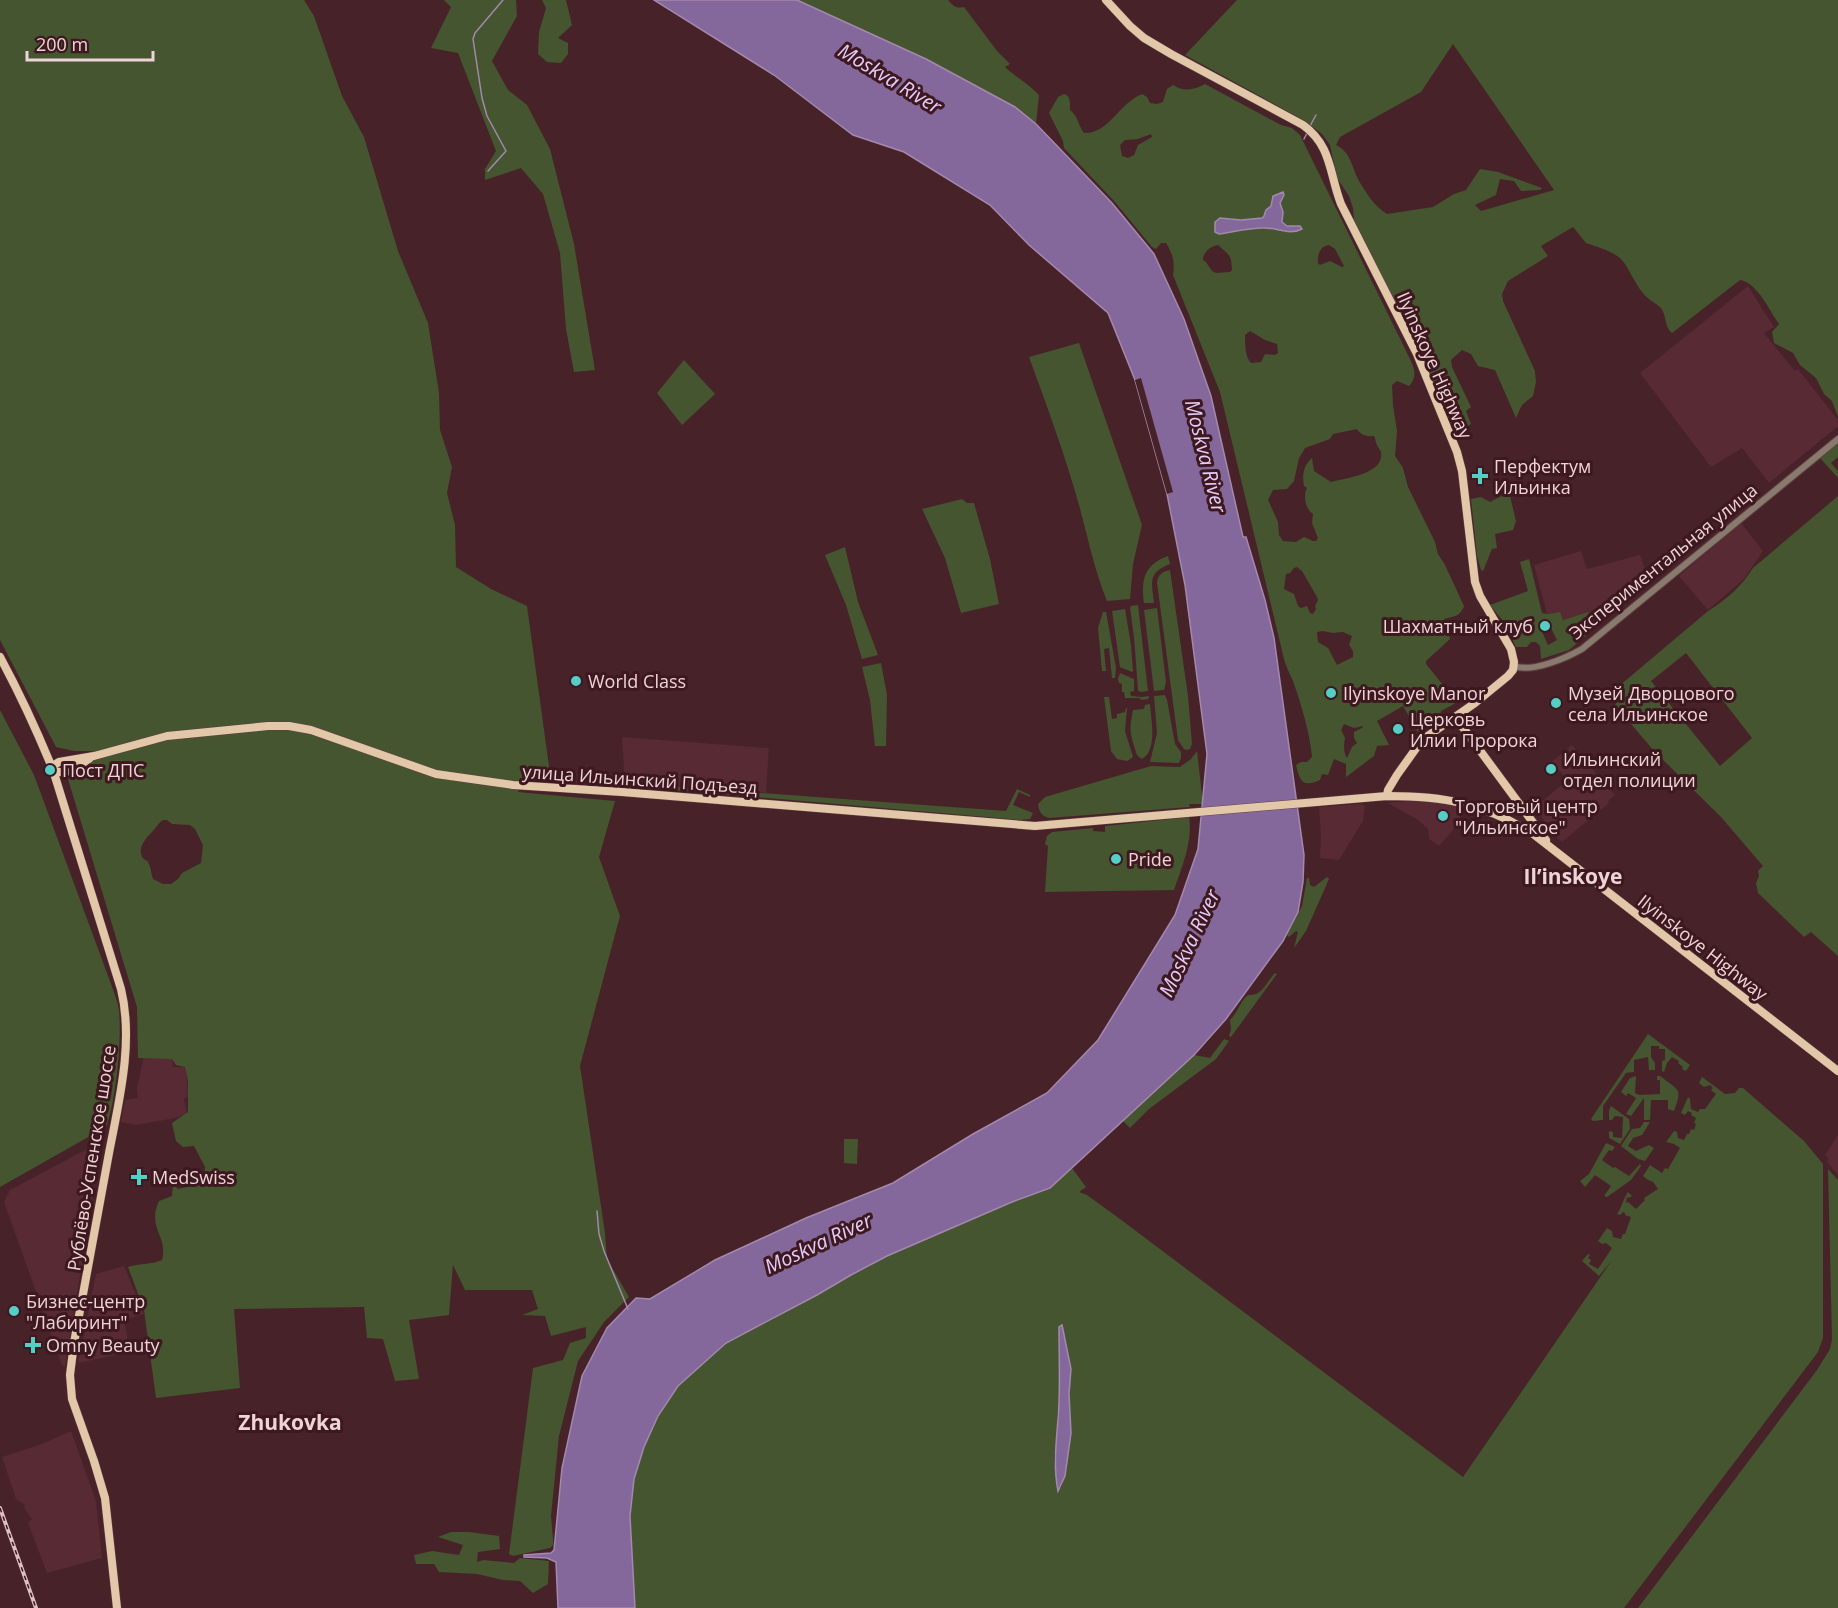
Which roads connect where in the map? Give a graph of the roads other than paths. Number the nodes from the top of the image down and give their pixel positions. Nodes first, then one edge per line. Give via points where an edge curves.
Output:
1 (1106, 0) edge
2 (1838, 439) edge
3 (0, 657) edge
4 (1514, 666) junction
5 (1456, 718) junction
6 (43, 744) junction
7 (94, 756) junction
8 (64, 761) junction
9 (53, 770) junction
10 (68, 771) junction
11 (60, 793) junction
12 (1388, 796) junction
13 (1310, 802) joint
14 (1551, 846) junction
15 (1838, 1071) edge
16 (117, 1608) edge

1 - 4 main road, Ilyinskoye Highway via 1144,38 1303,125 1322,144 1341,204 1417,354 1457,452 1474,582 1511,649
2 - 4 street, Экспериментальная улица via 1582,649 1566,658 1534,666
3 - 6 main road, Рублёво-Успенское шоссе
4 - 5 main road via 1508,676
5 - 12 main road via 1416,747
5 - 14 main road, Ilyinskoye Highway
6 - 8 main road
6 - 9 main road, Рублёво-Успенское шоссе
7 - 8 main road, улица Ильинский Подъезд
7 - 10 main road, улица Ильинский Подъезд
7 - 13 main road, улица Ильинский Подъезд via 167,736 289,726 311,730 436,774 513,785 1035,826
8 - 9 main road, улица Ильинский Подъезд
8 - 10 main road
9 - 10 main road
9 - 11 main road, Рублёво-Успенское шоссе
10 - 11 main road
11 - 16 main road, Рублёво-Успенское шоссе via 122,989 125,1011 120,1095 70,1375 72,1400 105,1498
12 - 13 main road, Ilyinskoye Highway
12 - 14 main road, Ilyinskoye Highway via 1426,796 1468,804 1518,824
14 - 15 main road, Ilyinskoye Highway

